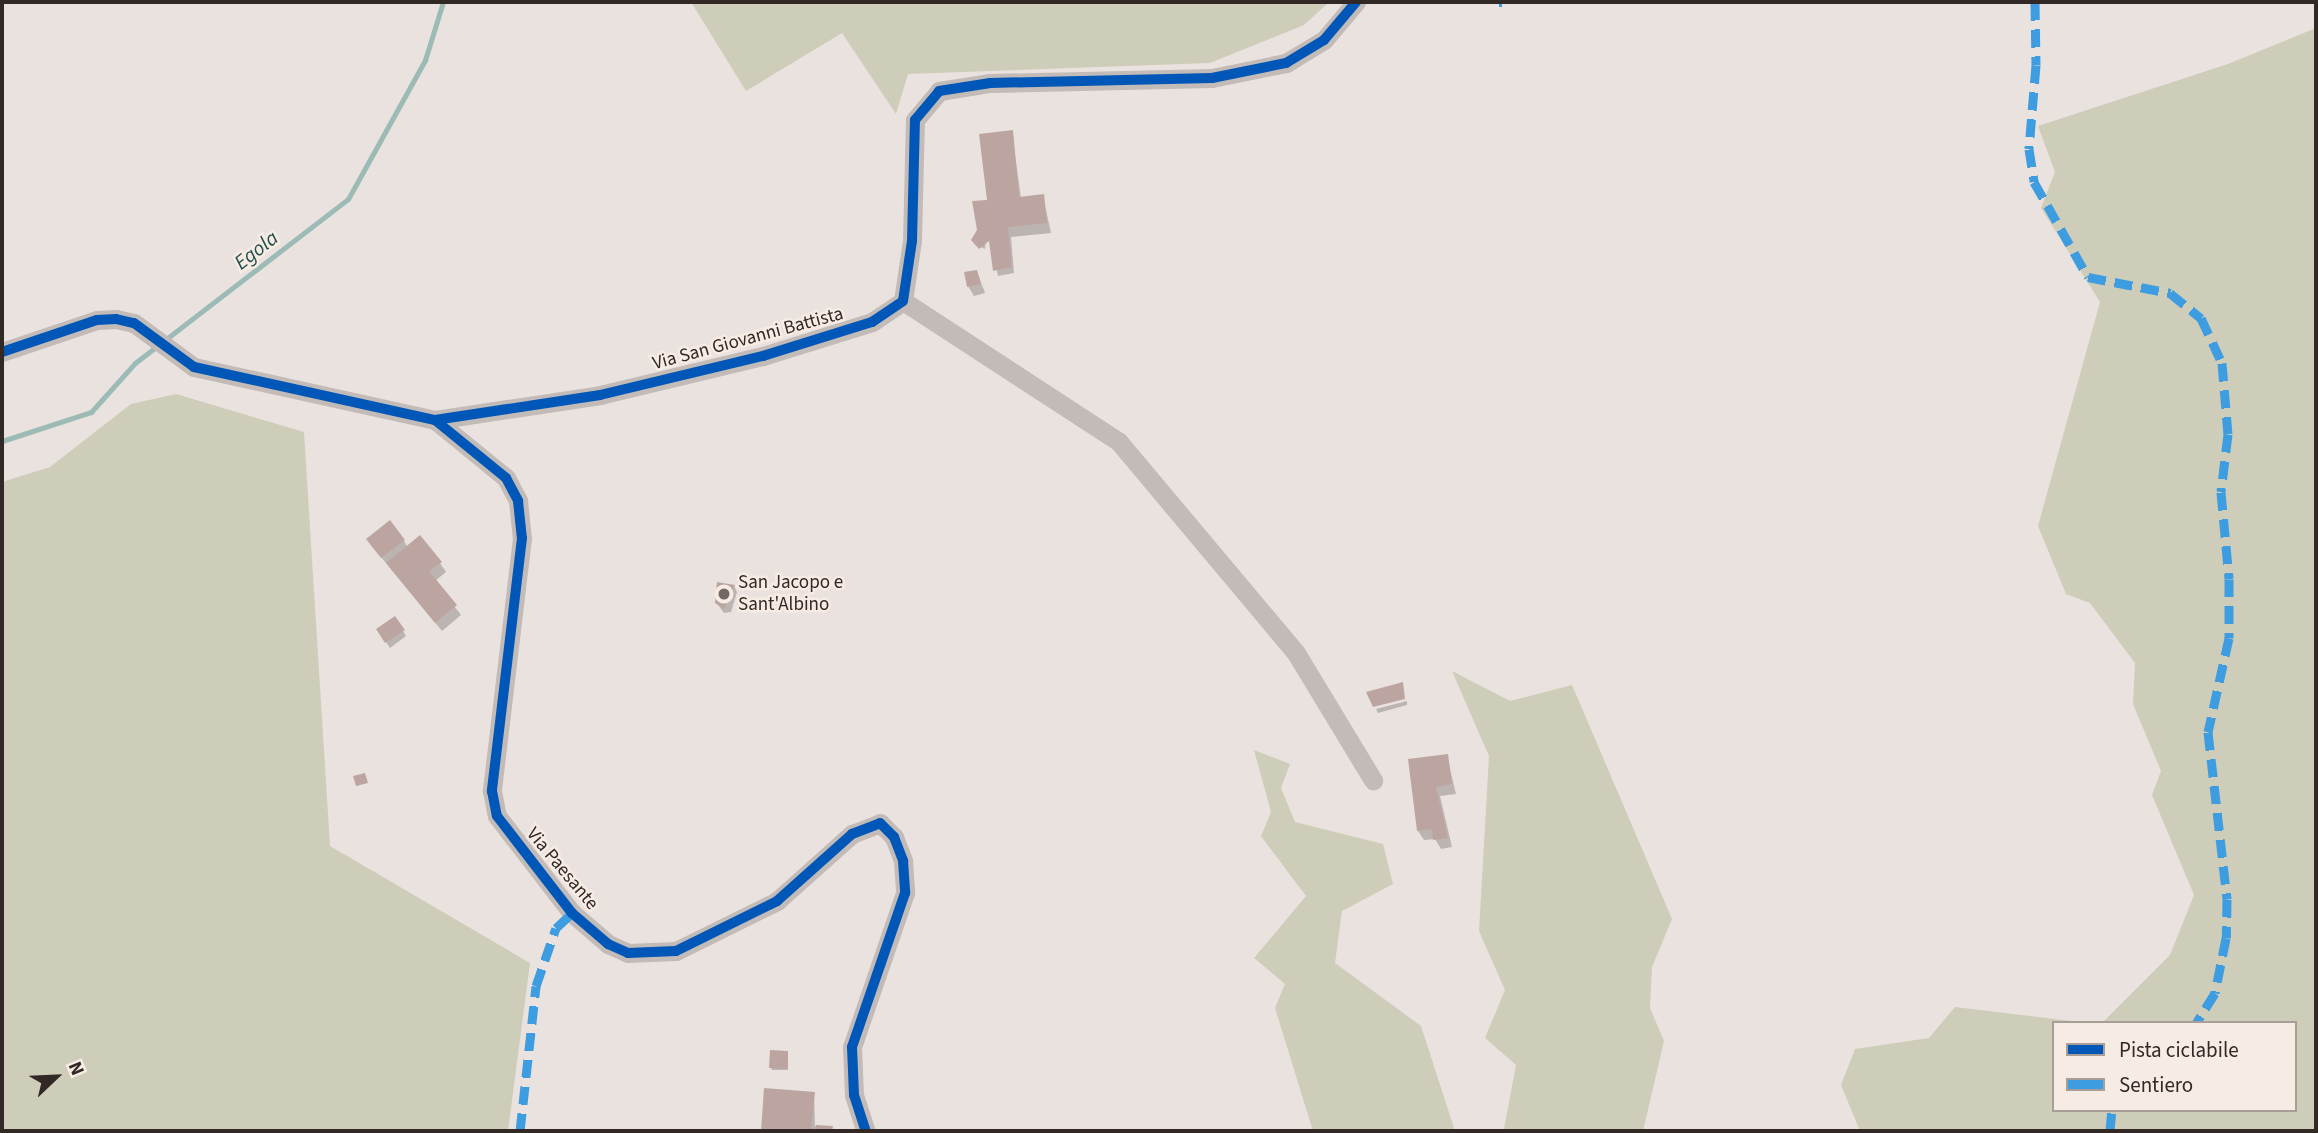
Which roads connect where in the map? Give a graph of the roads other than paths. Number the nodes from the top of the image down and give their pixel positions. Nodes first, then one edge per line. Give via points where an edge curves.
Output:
1 (1356, 2) edge
2 (903, 301) junction
3 (2, 352) edge
4 (435, 420) junction
5 (1373, 780) dead end
6 (866, 1131) edge

1 - 2 street via 1324,40 1286,63 1212,78 990,83 939,91 915,120 912,241
2 - 4 street, Via San Giovanni Battista via 872,322 763,356 600,395
2 - 5 street via 1119,442 1296,653
3 - 4 street, Via San Giovanni Battista via 97,320 116,319 142,328 194,366 240,380
4 - 6 street, Via Paesante via 506,478 518,501 522,538 492,791 497,816 572,913 608,944 628,953 676,951 795,889 852,834 880,823 894,837 903,862 905,893 852,1047 854,1095

